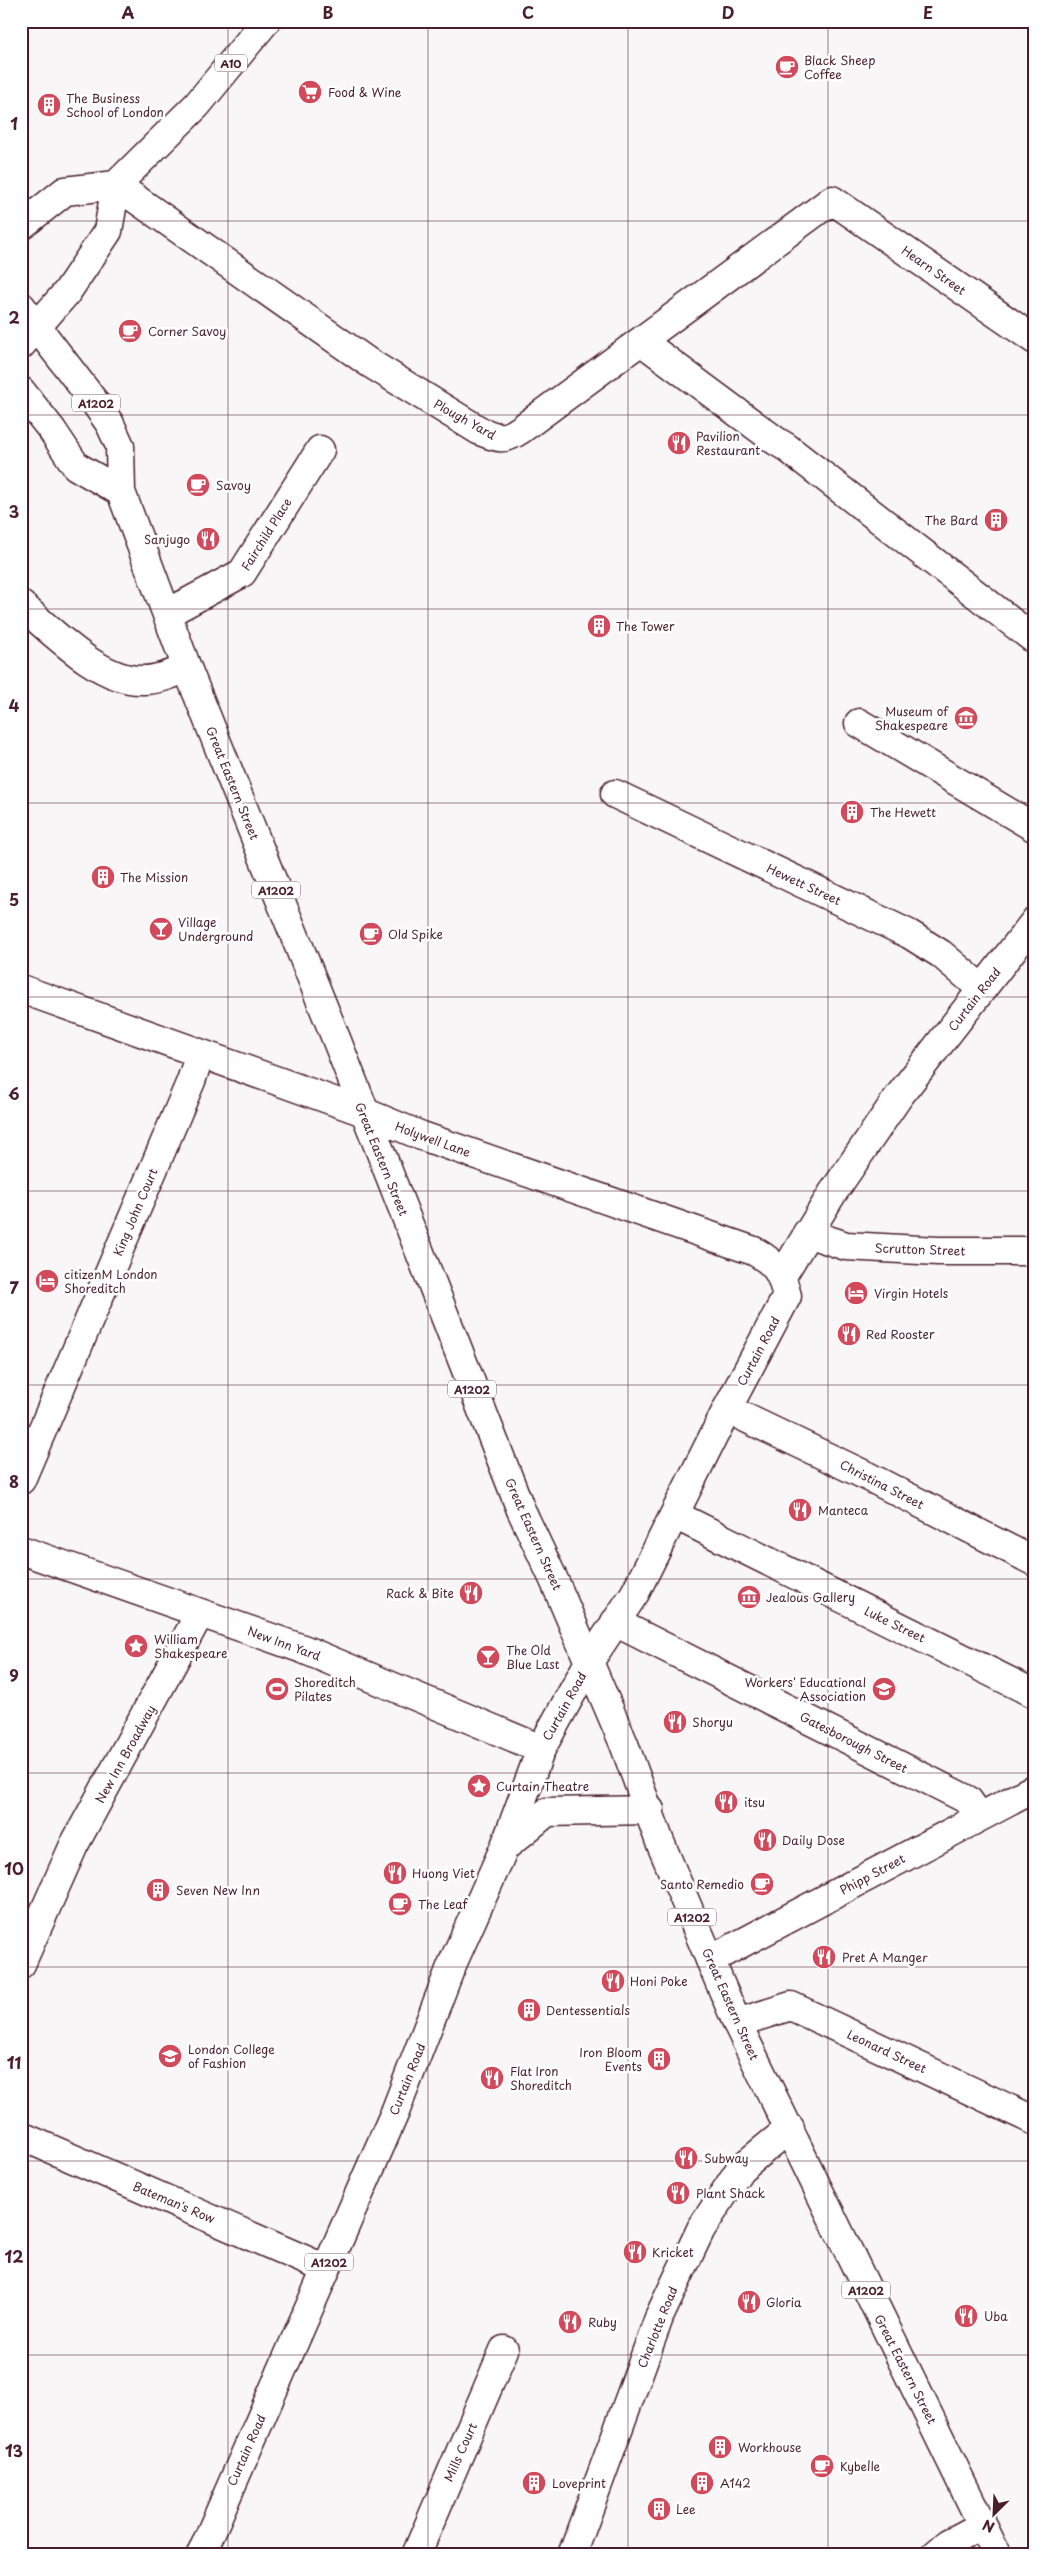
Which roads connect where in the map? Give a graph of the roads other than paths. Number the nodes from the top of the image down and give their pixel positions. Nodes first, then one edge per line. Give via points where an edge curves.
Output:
1 (266, 21) edge
2 (116, 185) junction
3 (832, 200) joint
4 (21, 226) edge
5 (21, 306) edge
6 (30, 336) edge
7 (1035, 340) edge
8 (641, 341) junction
9 (21, 391) edge
10 (320, 450) dead end
11 (121, 492) junction
12 (21, 605) edge
13 (168, 613) junction
14 (1035, 640) edge
15 (187, 668) junction
16 (859, 723) dead end
17 (615, 794) dead end
18 (1035, 828) edge
19 (1035, 921) edge
20 (21, 989) edge
21 (982, 989) junction
22 (200, 1054) junction
23 (364, 1112) junction
24 (807, 1233) junction
25 (1035, 1251) edge
26 (782, 1276) junction
27 (727, 1409) junction
28 (21, 1480) edge
29 (675, 1516) junction
30 (21, 1550) edge
31 (1035, 1562) edge
32 (200, 1613) junction
33 (615, 1622) junction
34 (589, 1662) junction
35 (1035, 1694) edge
36 (541, 1749) junction
37 (1035, 1788) edge
38 (650, 1810) junction
39 (980, 1817) junction
40 (505, 1846) junction
41 (710, 1960) junction
42 (21, 1964) edge
43 (737, 2024) junction
44 (1035, 2121) edge
45 (790, 2128) junction
46 (21, 2136) edge
47 (326, 2268) junction
48 (504, 2350) dead end
49 (983, 2525) junction
50 (200, 2555) edge
51 (416, 2555) edge
52 (572, 2555) edge
53 (935, 2555) edge
54 (997, 2555) edge

1 - 2 main road, A10 via 197,105
2 - 4 main road via 65,191
2 - 6 main road via 108,231 67,292
2 - 8 main road, Plough Yard via 368,362 480,431 499,439 511,436
3 - 7 main road, Hearn Street
3 - 8 main road, Plough Yard
5 - 6 main road, A1202
6 - 11 main road, Great Eastern Street / A1202 via 110,424 120,446
8 - 14 main road via 786,447
9 - 11 main road via 76,466
10 - 13 main road, Fairchild Place via 242,574
11 - 13 main road, Great Eastern Street / A1202
12 - 15 main road via 80,655 120,677 142,680 163,677
13 - 15 main road, Great Eastern Street / A1202
15 - 23 main road, Great Eastern Street / A1202
16 - 18 main road
17 - 21 main road, Hewett Street via 909,934 941,954
19 - 21 main road, Curtain Road
20 - 22 main road, Holywell Lane
21 - 24 main road, Curtain Road via 899,1096
22 - 23 main road, Holywell Lane
22 - 28 main road, King John Court
23 - 26 main road, Holywell Lane via 422,1136 754,1252 771,1261
23 - 34 main road, Great Eastern Street / A1202 via 518,1501
24 - 25 main road, Scrutton Street via 846,1246
24 - 26 main road, Curtain Road
26 - 27 main road, Curtain Road / A1202 via 787,1296
27 - 29 main road, Curtain Road / A1202
27 - 31 main road, Christina Street
29 - 33 main road, Curtain Road / A1202
29 - 35 main road, Luke Street
30 - 32 main road, New Inn Yard
32 - 36 main road, New Inn Yard via 303,1648
32 - 42 main road, New Inn Broadway via 74,1845
33 - 34 main road, Curtain Road / A1202
33 - 39 main road, Gatesborough Street via 968,1800
34 - 36 main road, Curtain Road / A1202
34 - 38 main road, Great Eastern Street / A1202
36 - 40 main road, Curtain Road / A1202
37 - 39 main road, Phipp Street
38 - 40 main road, A1202 via 547,1812
38 - 41 main road, Great Eastern Street / A1202 via 660,1842
39 - 41 main road, Phipp Street
40 - 47 main road, Curtain Road / A1202 via 451,1967 395,2112
41 - 43 main road, Great Eastern Street / A1202
43 - 44 main road, Leonard Street via 791,2006
43 - 45 main road, Great Eastern Street / A1202
45 - 49 main road, Great Eastern Street / A1202 via 842,2241
45 - 52 main road, Charlotte Road via 740,2169 701,2229 660,2315
46 - 47 main road, Bateman's Row
47 - 50 main road, Curtain Road / A1202
48 - 51 main road, Mills Court
49 - 53 main road via 949,2543
49 - 54 main road, Great Eastern Street / A1202

